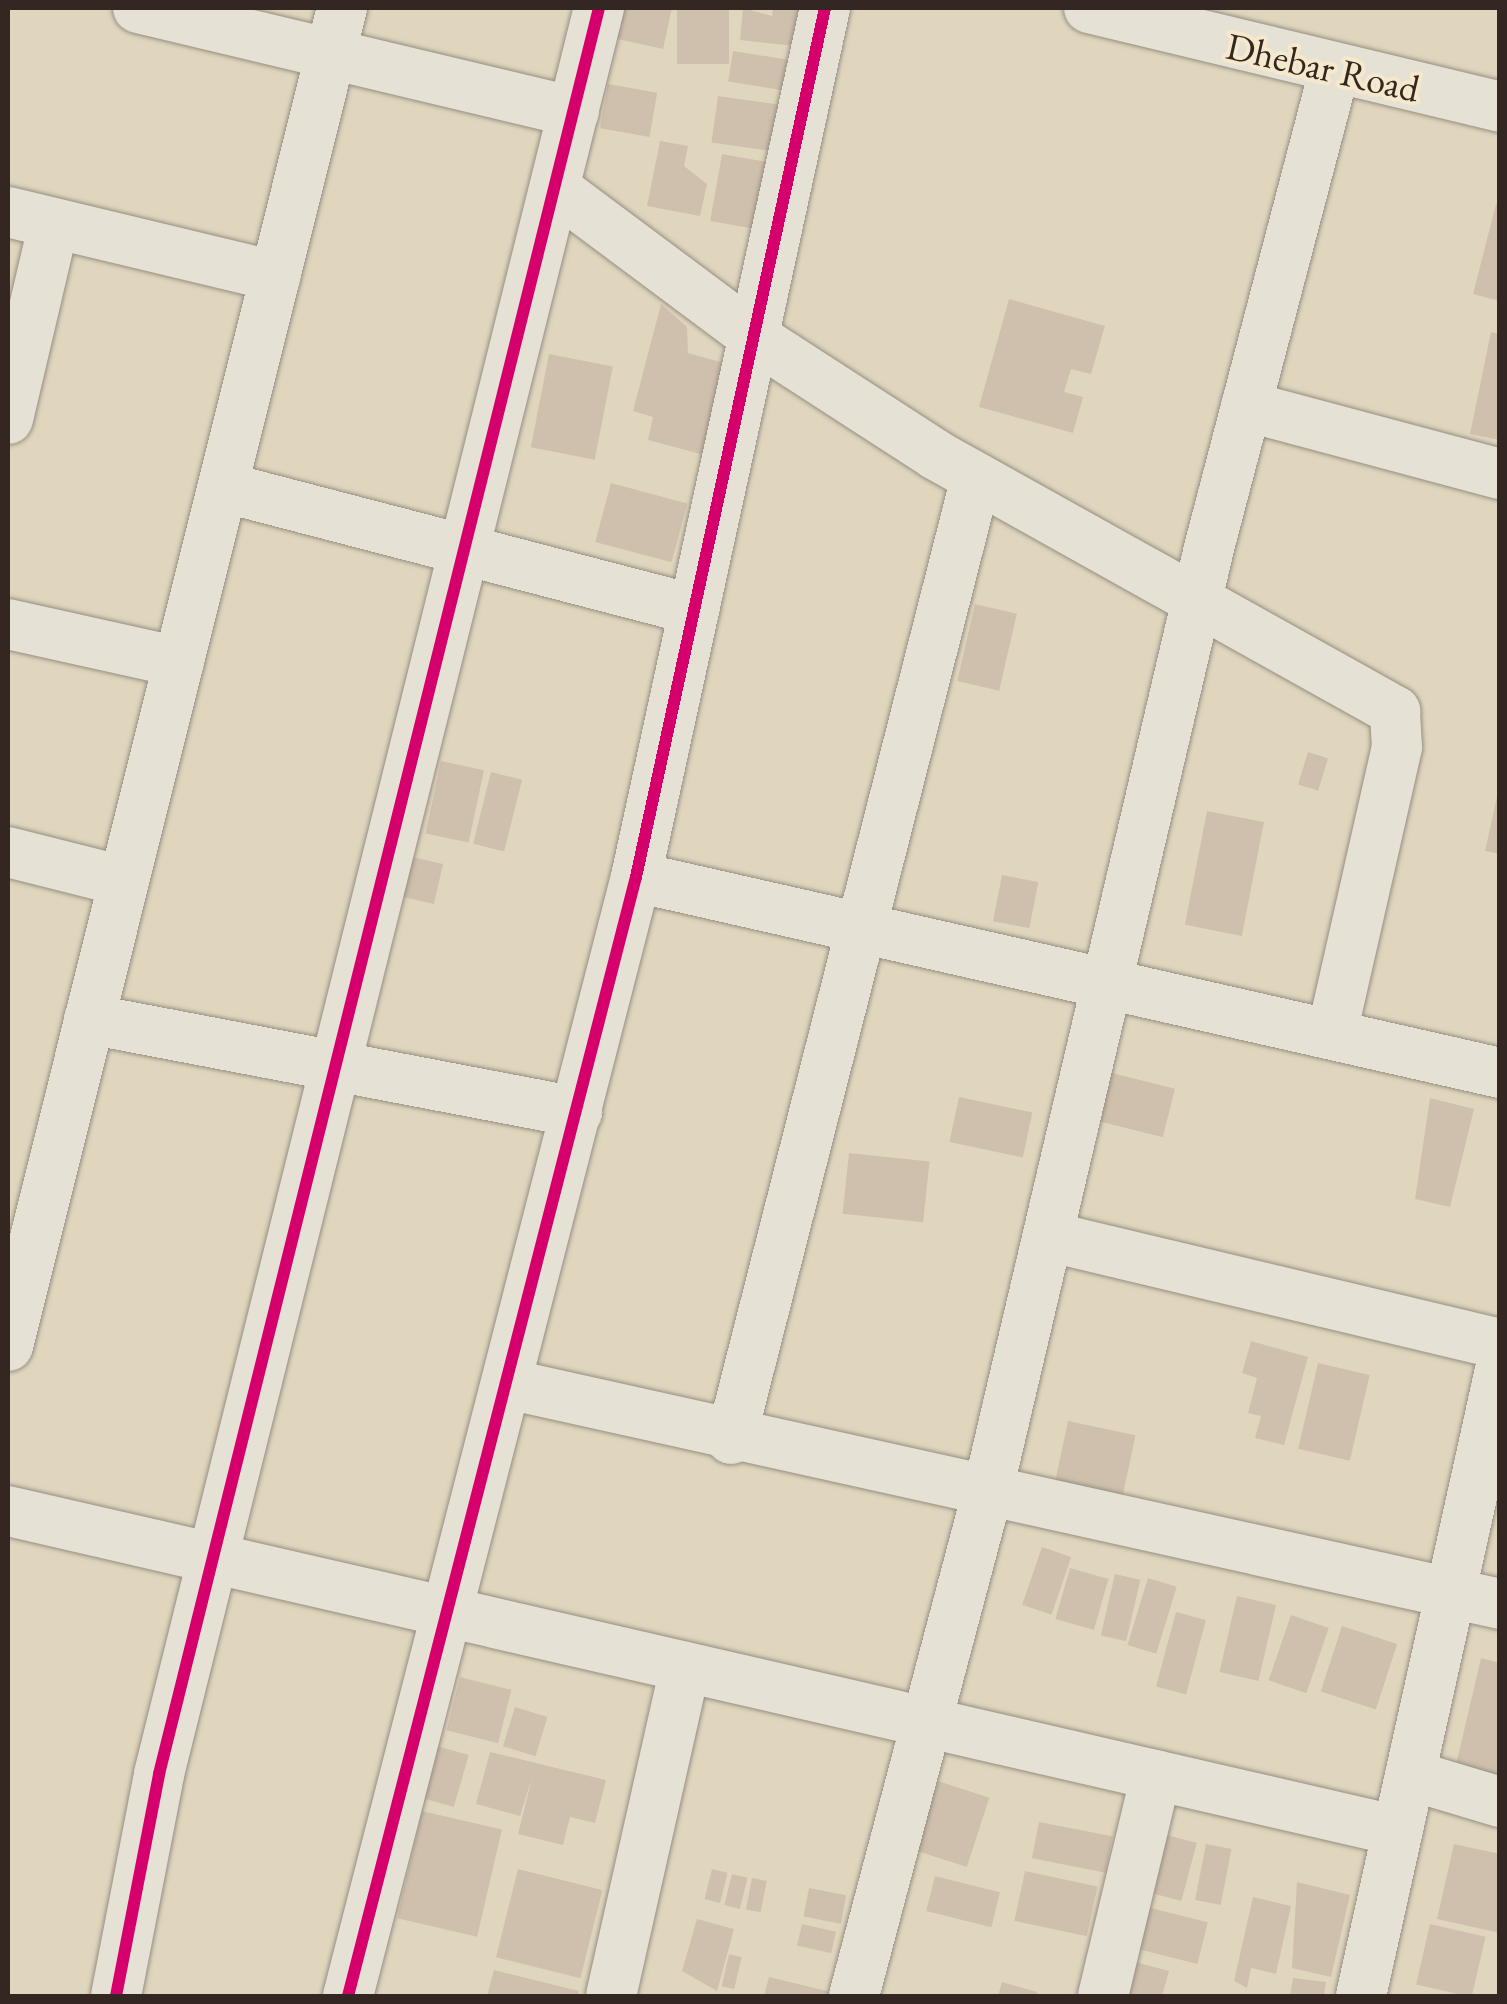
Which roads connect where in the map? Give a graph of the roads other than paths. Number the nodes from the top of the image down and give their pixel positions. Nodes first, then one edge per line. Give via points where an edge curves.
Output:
1 (138, 8) edge
2 (599, 8) edge
3 (825, 8) edge
4 (1089, 8) edge
5 (337, 31) edge
6 (1334, 70) junction
7 (1500, 107) edge
8 (574, 112) junction
9 (556, 188) junction
10 (31, 218) edge
11 (275, 276) junction
12 (758, 339) junction
13 (1246, 406) junction
14 (8, 419) edge
15 (1500, 474) edge
16 (976, 478) junction
17 (222, 487) junction
18 (462, 544) junction
19 (1195, 606) junction
20 (694, 610) junction
21 (8, 624) edge
22 (179, 662) junction
23 (8, 852) edge
24 (636, 877) junction
25 (124, 881) junction
26 (864, 927) junction
27 (1112, 979) junction
28 (89, 1019) junction
29 (1332, 1033) junction
30 (339, 1070) junction
31 (1500, 1073) edge
32 (577, 1112) junction
33 (27, 1188) edge
34 (1051, 1238) junction
35 (1500, 1344) edge
36 (8, 1346) edge
37 (1500, 1370) edge
38 (508, 1384) junction
39 (1493, 1428) edge
40 (732, 1439) junction
41 (988, 1494) junction
42 (8, 1511) edge
43 (216, 1559) junction
44 (1450, 1591) junction
45 (1500, 1604) edge
46 (449, 1612) junction
47 (685, 1666) junction
48 (923, 1722) junction
49 (1156, 1775) junction
50 (1410, 1775) junction
51 (1500, 1802) edge
52 (1398, 1831) junction
53 (116, 1996) edge
54 (348, 1996) edge
55 (612, 1996) edge
56 (854, 1996) edge
57 (1103, 1996) edge
58 (1361, 1996) edge

1 - 5 street
2 - 8 street
3 - 12 street
4 - 6 street, Dhebar Road
5 - 8 street
5 - 11 street
6 - 7 street, Dhebar Road
6 - 13 street
8 - 9 street
9 - 12 street
9 - 18 street
10 - 11 street
10 - 14 street
11 - 17 street
12 - 16 street
12 - 20 street
13 - 15 street
13 - 19 street
16 - 19 street
16 - 26 street
17 - 18 street
17 - 22 street
18 - 20 street
18 - 30 street
19 - 27 street
19 - 29 street via 1395,711 1397,747
20 - 24 street
21 - 22 street
22 - 25 street
23 - 25 street
24 - 26 street
24 - 32 street
25 - 28 street
26 - 27 street
26 - 40 street
27 - 29 street
27 - 34 street
28 - 30 street
28 - 33 street
29 - 31 street
30 - 32 street
30 - 43 street
32 - 38 street
33 - 36 street
34 - 35 street
34 - 41 street
37 - 39 street
38 - 40 street
38 - 46 street
39 - 44 street
40 - 41 street
41 - 44 street
41 - 48 street
42 - 43 street
43 - 46 street
43 - 53 street via 159,1774
44 - 45 street
44 - 50 street
46 - 47 street
46 - 54 street
47 - 48 street
47 - 55 street
48 - 49 street
48 - 56 street
49 - 52 street
49 - 57 street
50 - 51 street
50 - 52 street
52 - 58 street

